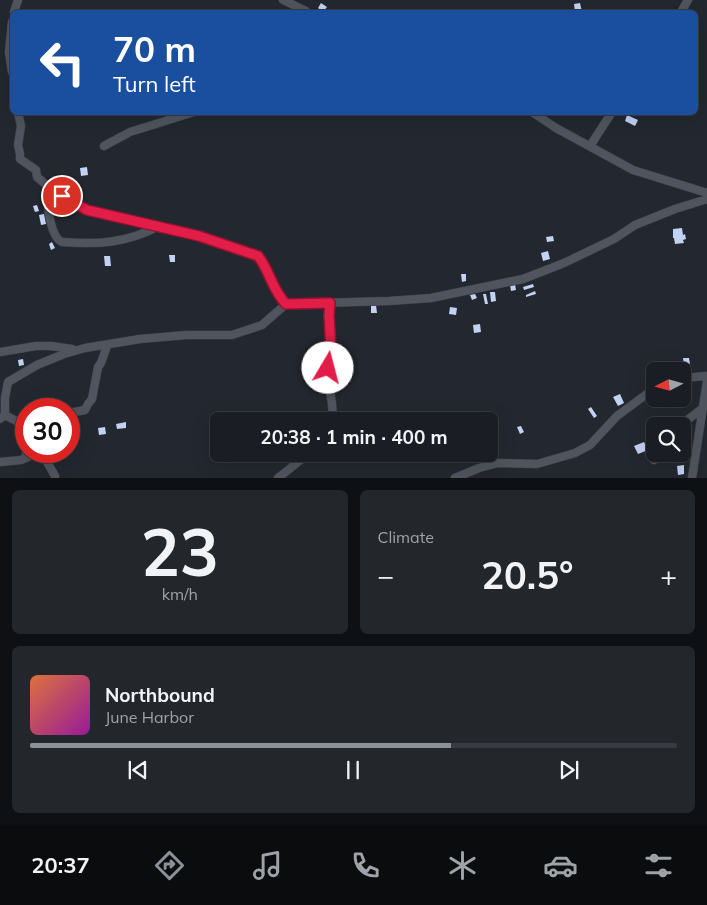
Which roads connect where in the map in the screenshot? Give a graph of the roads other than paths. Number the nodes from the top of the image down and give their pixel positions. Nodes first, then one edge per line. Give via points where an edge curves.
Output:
1 (284, 0) edge
2 (303, 10) edge
3 (10, 42) edge
4 (0, 51) edge
5 (9, 52) junction
6 (10, 59) edge
7 (19, 115) edge
8 (184, 115) edge
9 (537, 115) edge
10 (610, 115) edge
11 (104, 146) dead end
12 (590, 146) junction
13 (52, 190) junction
14 (707, 193) edge
15 (707, 199) edge
16 (159, 226) junction
17 (330, 303) junction
18 (286, 304) junction
19 (107, 346) junction
20 (78, 350) junction
21 (0, 352) edge
22 (707, 376) edge
23 (691, 377) edge
24 (707, 381) edge
25 (646, 395) edge
26 (704, 408) edge
27 (80, 411) edge
28 (332, 412) edge
29 (2, 417) edge
30 (691, 418) edge
31 (15, 421) edge
32 (15, 459) edge
33 (0, 462) edge
34 (298, 462) edge
35 (48, 463) edge
36 (55, 476) dead end
37 (278, 478) edge
38 (455, 478) edge
39 (692, 478) edge

1 - 2 street
3 - 5 street
4 - 5 street
5 - 6 street
7 - 13 street via 20,160 36,170 37,177
8 - 11 street via 130,132
9 - 12 street
10 - 12 street
12 - 14 street via 633,170
13 - 16 street via 87,210
13 - 16 street via 49,196 50,220 58,241 127,240
15 - 17 street via 634,225 614,239 523,279 431,298
16 - 18 street via 258,256 279,297
17 - 18 street
17 - 28 street via 328,378
18 - 19 street via 262,325 232,335 140,339
19 - 20 street
19 - 27 street via 98,367 92,400 85,410
20 - 21 street via 36,346
20 - 29 street via 37,365 8,382
22 - 23 street
24 - 26 street
25 - 38 street via 617,416 590,445 575,453 537,464 498,463
26 - 30 street
26 - 39 street
29 - 31 street
32 - 33 street
34 - 37 street
35 - 36 street

